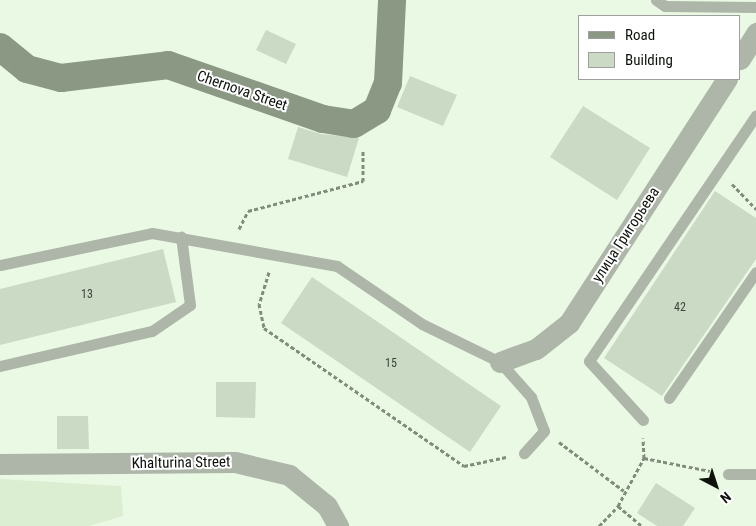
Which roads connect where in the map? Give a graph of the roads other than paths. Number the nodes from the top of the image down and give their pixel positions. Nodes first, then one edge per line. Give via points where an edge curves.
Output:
1 (392, 0) edge
2 (656, 0) edge
3 (756, 7) edge
4 (756, 34) edge
5 (0, 47) edge
6 (741, 57) edge
7 (726, 80) edge
8 (756, 115) edge
9 (181, 237) junction
10 (0, 265) edge
11 (756, 272) edge
12 (500, 362) junction
13 (0, 366) edge
14 (669, 398) dead end
15 (643, 420) road end
16 (524, 453) road end
17 (0, 464) edge
18 (728, 474) road end
19 (756, 474) edge
20 (338, 526) edge

1 - 5 street, Chernova Street via 388,83 377,110 354,124 323,119 168,65 61,78 27,69
2 - 3 lane via 665,6
4 - 6 street
7 - 12 street, улица Григорьева via 569,323 536,349
8 - 15 lane via 589,361
9 - 10 lane via 152,233
9 - 12 lane via 337,266 422,324
9 - 13 lane via 190,305 152,331
11 - 14 lane
12 - 16 lane via 531,397 544,431
17 - 20 street, Khalturina Street via 235,462 289,475 327,506
18 - 19 lane

